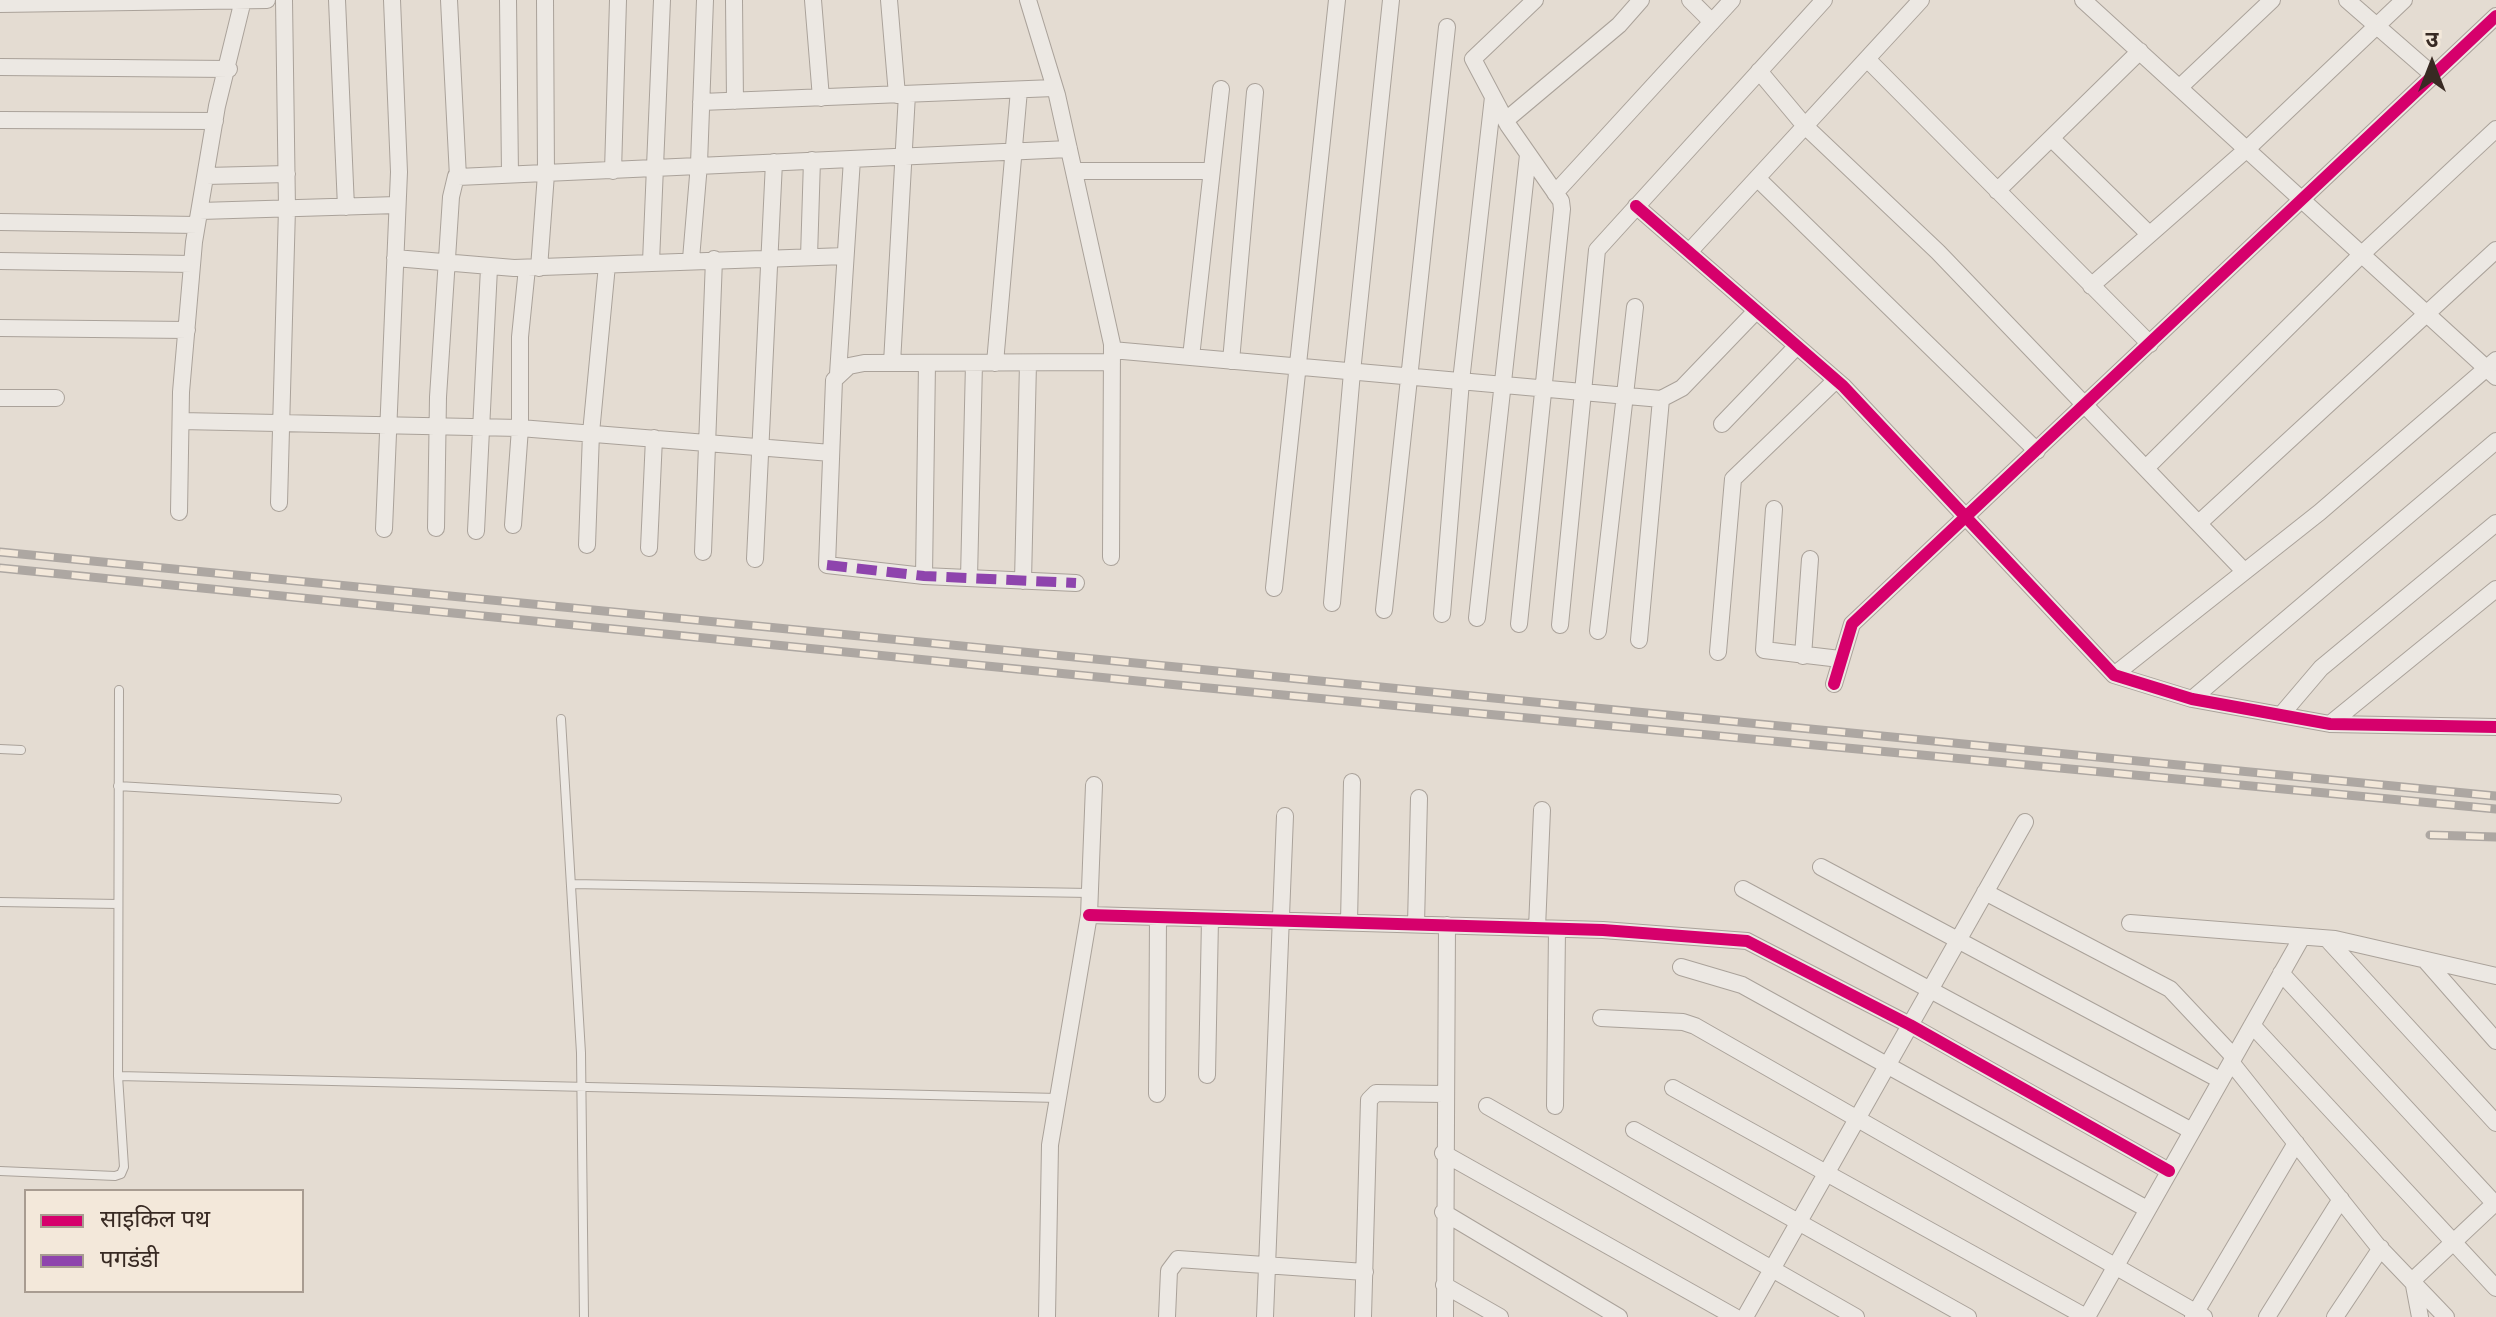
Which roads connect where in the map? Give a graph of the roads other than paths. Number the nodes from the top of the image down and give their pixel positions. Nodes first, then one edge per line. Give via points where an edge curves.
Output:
1 (266, 0) edge
2 (284, 0) edge
3 (337, 0) edge
4 (392, 0) edge
5 (449, 0) edge
6 (508, 0) edge
7 (545, 0) edge
8 (618, 0) edge
9 (662, 0) edge
10 (705, 0) edge
11 (734, 0) edge
12 (813, 0) edge
13 (889, 0) edge
14 (1028, 0) edge
15 (1337, 0) edge
16 (1391, 0) edge
17 (1535, 0) edge
18 (1641, 0) edge
19 (1690, 0) edge
20 (1732, 0) edge
21 (1824, 0) edge
22 (1921, 0) edge
23 (2083, 0) edge
24 (2272, 0) edge
25 (2347, 0) edge
26 (2404, 0) edge
27 (232, 1) edge
28 (166, 2) edge
29 (0, 4) edge
30 (2496, 16) edge
31 (1712, 22) junction
32 (2376, 26) junction
33 (1447, 27) dead end
34 (2140, 51) junction
35 (1867, 59) junction
36 (0, 67) edge
37 (229, 69) junction
38 (1759, 71) junction
39 (2433, 75) junction
40 (2180, 87) junction
41 (1054, 88) junction
42 (1221, 89) dead end
43 (1019, 90) junction
44 (1255, 92) dead end
45 (902, 94) junction
46 (1493, 97) junction
47 (821, 98) junction
48 (735, 101) junction
49 (701, 102) junction
50 (0, 120) edge
51 (1506, 120) junction
52 (215, 121) junction
53 (1805, 126) junction
54 (2496, 129) edge
55 (2051, 138) junction
56 (1069, 149) junction
57 (2247, 149) junction
58 (1013, 153) junction
59 (1528, 155) junction
60 (903, 157) junction
61 (852, 159) junction
62 (812, 160) junction
63 (774, 162) junction
64 (699, 164) junction
65 (655, 166) junction
66 (613, 171) junction
67 (1074, 171) junction
68 (1211, 171) junction
69 (287, 174) junction
70 (510, 174) junction
71 (546, 174) junction
72 (206, 176) junction
73 (456, 176) junction
74 (1757, 178) junction
75 (1997, 191) junction
76 (1555, 193) junction
77 (2303, 198) junction
78 (397, 205) junction
79 (1636, 206) junction
80 (346, 207) junction
81 (287, 208) junction
82 (198, 218) junction
83 (0, 222) edge
84 (2148, 233) junction
85 (2496, 250) edge
86 (1689, 252) junction
87 (2363, 253) junction
88 (845, 256) junction
89 (809, 257) junction
90 (395, 258) junction
91 (770, 258) junction
92 (691, 259) junction
93 (714, 259) junction
94 (0, 261) edge
95 (448, 262) junction
96 (651, 262) junction
97 (192, 264) junction
98 (607, 265) junction
99 (489, 268) junction
100 (533, 268) junction
101 (2091, 286) junction
102 (1635, 307) dead end
103 (1756, 311) junction
104 (2429, 314) junction
105 (0, 328) edge
106 (187, 330) junction
107 (2150, 344) junction
108 (1797, 346) junction
109 (1112, 356) junction
110 (1191, 357) junction
111 (1231, 361) junction
112 (892, 363) junction
113 (927, 363) junction
114 (974, 363) junction
115 (995, 363) junction
116 (1028, 363) junction
117 (1299, 367) junction
118 (2493, 368) edge
119 (1352, 372) junction
120 (838, 374) junction
121 (1410, 377) junction
122 (1836, 380) junction
123 (1461, 381) junction
124 (1505, 385) junction
125 (1542, 388) junction
126 (1583, 392) junction
127 (1624, 396) junction
128 (0, 398) edge
129 (56, 398) dead end
130 (1661, 399) junction
131 (2086, 404) junction
132 (181, 421) junction
133 (281, 422) junction
134 (1722, 424) dead end
135 (389, 426) junction
136 (440, 427) junction
137 (480, 428) junction
138 (520, 428) junction
139 (591, 433) junction
140 (654, 438) junction
141 (2496, 441) edge
142 (707, 443) junction
143 (760, 447) junction
144 (2037, 451) junction
145 (831, 453) junction
146 (2146, 468) junction
147 (279, 503) dead end
148 (1774, 509) dead end
149 (179, 512) dead end
150 (1965, 518) junction
151 (2199, 523) junction
152 (2496, 523) edge
153 (513, 525) dead end
154 (436, 528) dead end
155 (384, 529) dead end
156 (476, 531) dead end
157 (587, 545) dead end
158 (649, 548) dead end
159 (703, 552) dead end
160 (1111, 557) dead end
161 (755, 559) dead end
162 (1810, 559) dead end
163 (2244, 571) junction
164 (924, 576) junction
165 (969, 578) junction
166 (1023, 581) junction
167 (1076, 583) dead end
168 (1274, 588) dead end
169 (2496, 589) edge
170 (1332, 603) dead end
171 (1384, 610) dead end
172 (1442, 614) dead end
173 (1477, 618) dead end
174 (1519, 624) dead end
175 (1560, 625) dead end
176 (1598, 631) dead end
177 (1639, 640) dead end
178 (1718, 652) dead end
179 (1803, 656) junction
180 (1840, 659) junction
181 (2114, 675) junction
182 (1834, 684) dead end
183 (119, 690) dead end
184 (2192, 699) junction
185 (2281, 715) junction
186 (561, 719) dead end
187 (2330, 724) junction
188 (2495, 727) edge
189 (0, 749) edge
190 (21, 750) dead end
191 (1352, 782) dead end
192 (1094, 785) dead end
193 (118, 786) junction
194 (1419, 798) dead end
195 (337, 799) dead end
196 (1542, 810) dead end
197 (1285, 816) dead end
198 (2025, 822) dead end
199 (1821, 867) dead end
200 (571, 884) junction
201 (1743, 889) dead end
202 (1985, 892) junction
203 (1089, 893) junction
204 (0, 902) edge
205 (118, 904) junction
206 (1089, 915) junction
207 (1158, 917) junction
208 (1210, 919) junction
209 (1279, 921) junction
210 (1349, 922) junction
211 (2130, 923) dead end
212 (1416, 924) junction
213 (1447, 925) junction
214 (1537, 928) junction
215 (1557, 929) junction
216 (2302, 937) junction
217 (2327, 939) junction
218 (1958, 941) junction
219 (2425, 960) junction
220 (1681, 967) dead end
221 (2281, 973) junction
222 (2496, 976) edge
223 (1931, 988) junction
224 (1601, 1018) dead end
225 (1910, 1025) junction
226 (2252, 1025) junction
227 (2496, 1041) edge
228 (2232, 1059) junction
229 (1886, 1067) junction
230 (1207, 1075) dead end
231 (118, 1076) junction
232 (2220, 1080) junction
233 (1673, 1088) dead end
234 (581, 1089) junction
235 (1157, 1094) dead end
236 (1444, 1094) junction
237 (1058, 1098) junction
238 (1487, 1106) dead end
239 (1555, 1106) dead end
240 (1856, 1120) junction
241 (2496, 1123) edge
242 (1634, 1130) dead end
243 (2192, 1131) junction
244 (2296, 1143) junction
245 (1443, 1153) junction
246 (0, 1171) edge
247 (1827, 1171) junction
248 (2169, 1171) junction
249 (2341, 1199) junction
250 (2495, 1204) edge
251 (2147, 1209) junction
252 (1443, 1212) junction
253 (1798, 1222) junction
254 (2454, 1242) junction
255 (2381, 1248) junction
256 (1267, 1265) junction
257 (2116, 1266) junction
258 (1771, 1271) junction
259 (1365, 1272) junction
260 (2413, 1280) junction
261 (1444, 1285) junction
262 (2496, 1288) edge
263 (2198, 1315) edge
264 (584, 1317) edge
265 (1047, 1317) edge
266 (1167, 1317) edge
267 (1265, 1317) edge
268 (1363, 1317) edge
269 (1445, 1317) edge
270 (1500, 1317) edge
271 (1619, 1317) edge
272 (1735, 1317) edge
273 (1745, 1317) edge
274 (1856, 1317) edge
275 (1968, 1317) edge
276 (2086, 1317) edge
277 (2267, 1317) edge
278 (2335, 1317) edge
279 (2420, 1317) edge
280 (2446, 1317) edge

1 - 27 street
2 - 69 street
3 - 80 street
4 - 78 street
5 - 73 street
6 - 70 street
7 - 71 street
8 - 66 street
9 - 65 street
10 - 49 street
11 - 48 street
12 - 47 street
13 - 45 street
14 - 41 street
15 - 117 street
16 - 119 street
17 - 46 street via 1473,59
18 - 51 street via 1619,25
19 - 31 street
20 - 31 street
21 - 38 street
22 - 35 street
23 - 34 street
24 - 40 street
25 - 32 street
26 - 32 street
27 - 28 street
27 - 37 street
28 - 29 street
30 - 39 street
31 - 76 street
32 - 39 street
32 - 57 street
33 - 121 street
34 - 40 street
34 - 55 street
35 - 53 street
35 - 75 street
36 - 37 street
37 - 52 street
38 - 53 street
38 - 79 street
39 - 77 street
40 - 57 street
41 - 43 street
41 - 56 street
42 - 68 street
43 - 45 street
43 - 58 street
44 - 111 street
45 - 47 street
45 - 60 street
46 - 51 street
46 - 123 street
47 - 48 street
48 - 49 street
49 - 64 street
50 - 52 street
51 - 59 street
52 - 72 street
53 - 74 street
53 - 131 street
54 - 87 street
55 - 75 street
55 - 84 street
56 - 58 street
56 - 67 street
57 - 77 street
57 - 84 street
58 - 60 street
58 - 115 street
59 - 76 street
59 - 124 street
60 - 61 street
60 - 112 street
61 - 62 street
61 - 88 street
62 - 63 street
62 - 89 street
63 - 64 street
63 - 91 street
64 - 65 street
64 - 92 street
65 - 66 street
65 - 96 street
66 - 71 street
67 - 68 street
67 - 109 street
68 - 110 street
69 - 72 street
69 - 81 street
70 - 71 street
70 - 73 street
71 - 100 street
72 - 82 street
73 - 95 street
74 - 86 street
74 - 144 street
75 - 101 street
76 - 125 street via 1562,215
77 - 87 street
77 - 107 street
78 - 80 street
78 - 90 street
79 - 86 street
79 - 126 street via 1597,250
80 - 81 street
81 - 82 street
81 - 133 street
82 - 83 street
82 - 97 street
84 - 101 street
85 - 104 street
86 - 103 street
87 - 104 street
87 - 146 street
88 - 89 street
88 - 120 street
89 - 91 street
90 - 95 street
90 - 135 street
91 - 93 street
91 - 143 street
92 - 93 street
92 - 96 street
93 - 142 street
94 - 97 street
95 - 99 street
95 - 136 street
96 - 98 street
97 - 106 street
98 - 100 street
98 - 139 street
99 - 100 street
99 - 137 street
100 - 138 street via 520,337
101 - 107 street
102 - 127 street
103 - 108 street
103 - 130 street via 1682,388
104 - 118 street
104 - 151 street
105 - 106 street
106 - 132 street
107 - 131 street
108 - 122 street
108 - 134 street
109 - 110 street
109 - 116 street
109 - 160 street
110 - 111 street
111 - 117 street
112 - 113 street
112 - 120 street via 849,366
113 - 114 street
113 - 164 street
114 - 115 street
114 - 165 street
115 - 116 street
116 - 166 street
117 - 119 street
117 - 168 street
118 - 163 street
119 - 121 street
119 - 170 street
120 - 145 street
121 - 123 street
121 - 171 street
122 - 150 street
122 - 178 street via 1733,479
123 - 124 street
123 - 172 street
124 - 125 street
124 - 173 street
125 - 126 street
125 - 174 street
126 - 127 street
126 - 175 street
127 - 130 street
127 - 176 street
128 - 129 street
130 - 177 street
131 - 144 street
131 - 146 street
132 - 133 street
132 - 149 street
133 - 135 street
133 - 147 street
135 - 136 street
135 - 155 street
136 - 137 street
136 - 154 street
137 - 138 street
137 - 156 street
138 - 139 street
138 - 153 street
139 - 140 street
139 - 157 street
140 - 142 street
140 - 158 street
141 - 184 street
142 - 143 street
142 - 159 street
143 - 145 street
143 - 161 street
144 - 150 street
145 - 164 street via 827,565
146 - 151 street
148 - 179 street via 1764,650
150 - 180 street via 1852,624
150 - 181 street
151 - 163 street
152 - 185 street via 2321,668
162 - 179 street
163 - 181 street
164 - 165 street
165 - 166 street
166 - 167 street
169 - 187 street
179 - 180 street
180 - 182 street
181 - 184 street
183 - 193 lane
184 - 185 street
185 - 187 street
186 - 200 lane
187 - 188 street
189 - 190 lane
191 - 210 street
192 - 203 street
193 - 195 lane
193 - 205 lane
194 - 212 street
196 - 214 street
197 - 209 street
198 - 202 street
199 - 218 street
200 - 203 lane
200 - 234 lane
201 - 223 street
202 - 218 street
202 - 228 street via 2170,989
203 - 206 street
204 - 205 lane
205 - 231 lane
206 - 207 street
206 - 237 street
207 - 208 street
207 - 235 street
208 - 209 street
208 - 230 street
209 - 210 street
209 - 256 street
210 - 212 street
211 - 216 street
212 - 213 street
213 - 214 street
213 - 236 street
214 - 215 street
215 - 225 street via 1747,941
215 - 239 street
216 - 217 street
216 - 221 street
217 - 219 street
217 - 241 street
218 - 223 street
218 - 232 street
219 - 222 street
219 - 227 street
220 - 229 street via 1742,985
221 - 226 street
221 - 250 street
223 - 225 street
223 - 243 street
224 - 240 street via 1695,1026
225 - 229 street
225 - 248 street
226 - 228 street
226 - 254 street
228 - 232 street
228 - 244 street
229 - 240 street
229 - 251 street
231 - 234 lane
231 - 246 lane via 121,1174
232 - 243 street
233 - 247 street
234 - 237 lane
234 - 264 lane
236 - 245 street
236 - 259 street via 1371,1095
237 - 265 street via 1050,1145
238 - 258 street
240 - 247 street
240 - 257 street
242 - 253 street
243 - 248 street
244 - 249 street
244 - 263 street
245 - 252 street
245 - 272 street
247 - 253 street
247 - 276 street
248 - 251 street
249 - 255 street
249 - 277 street
250 - 254 street
251 - 257 street
252 - 261 street
252 - 271 street
253 - 258 street
253 - 275 street
254 - 260 street
254 - 262 street
255 - 260 street
255 - 278 street
256 - 259 street
256 - 266 street via 1178,1259 1169,1271
256 - 267 street
257 - 263 street
257 - 276 street
258 - 273 street
258 - 274 street
259 - 268 street
260 - 279 street
260 - 280 street
261 - 269 street
261 - 270 street

